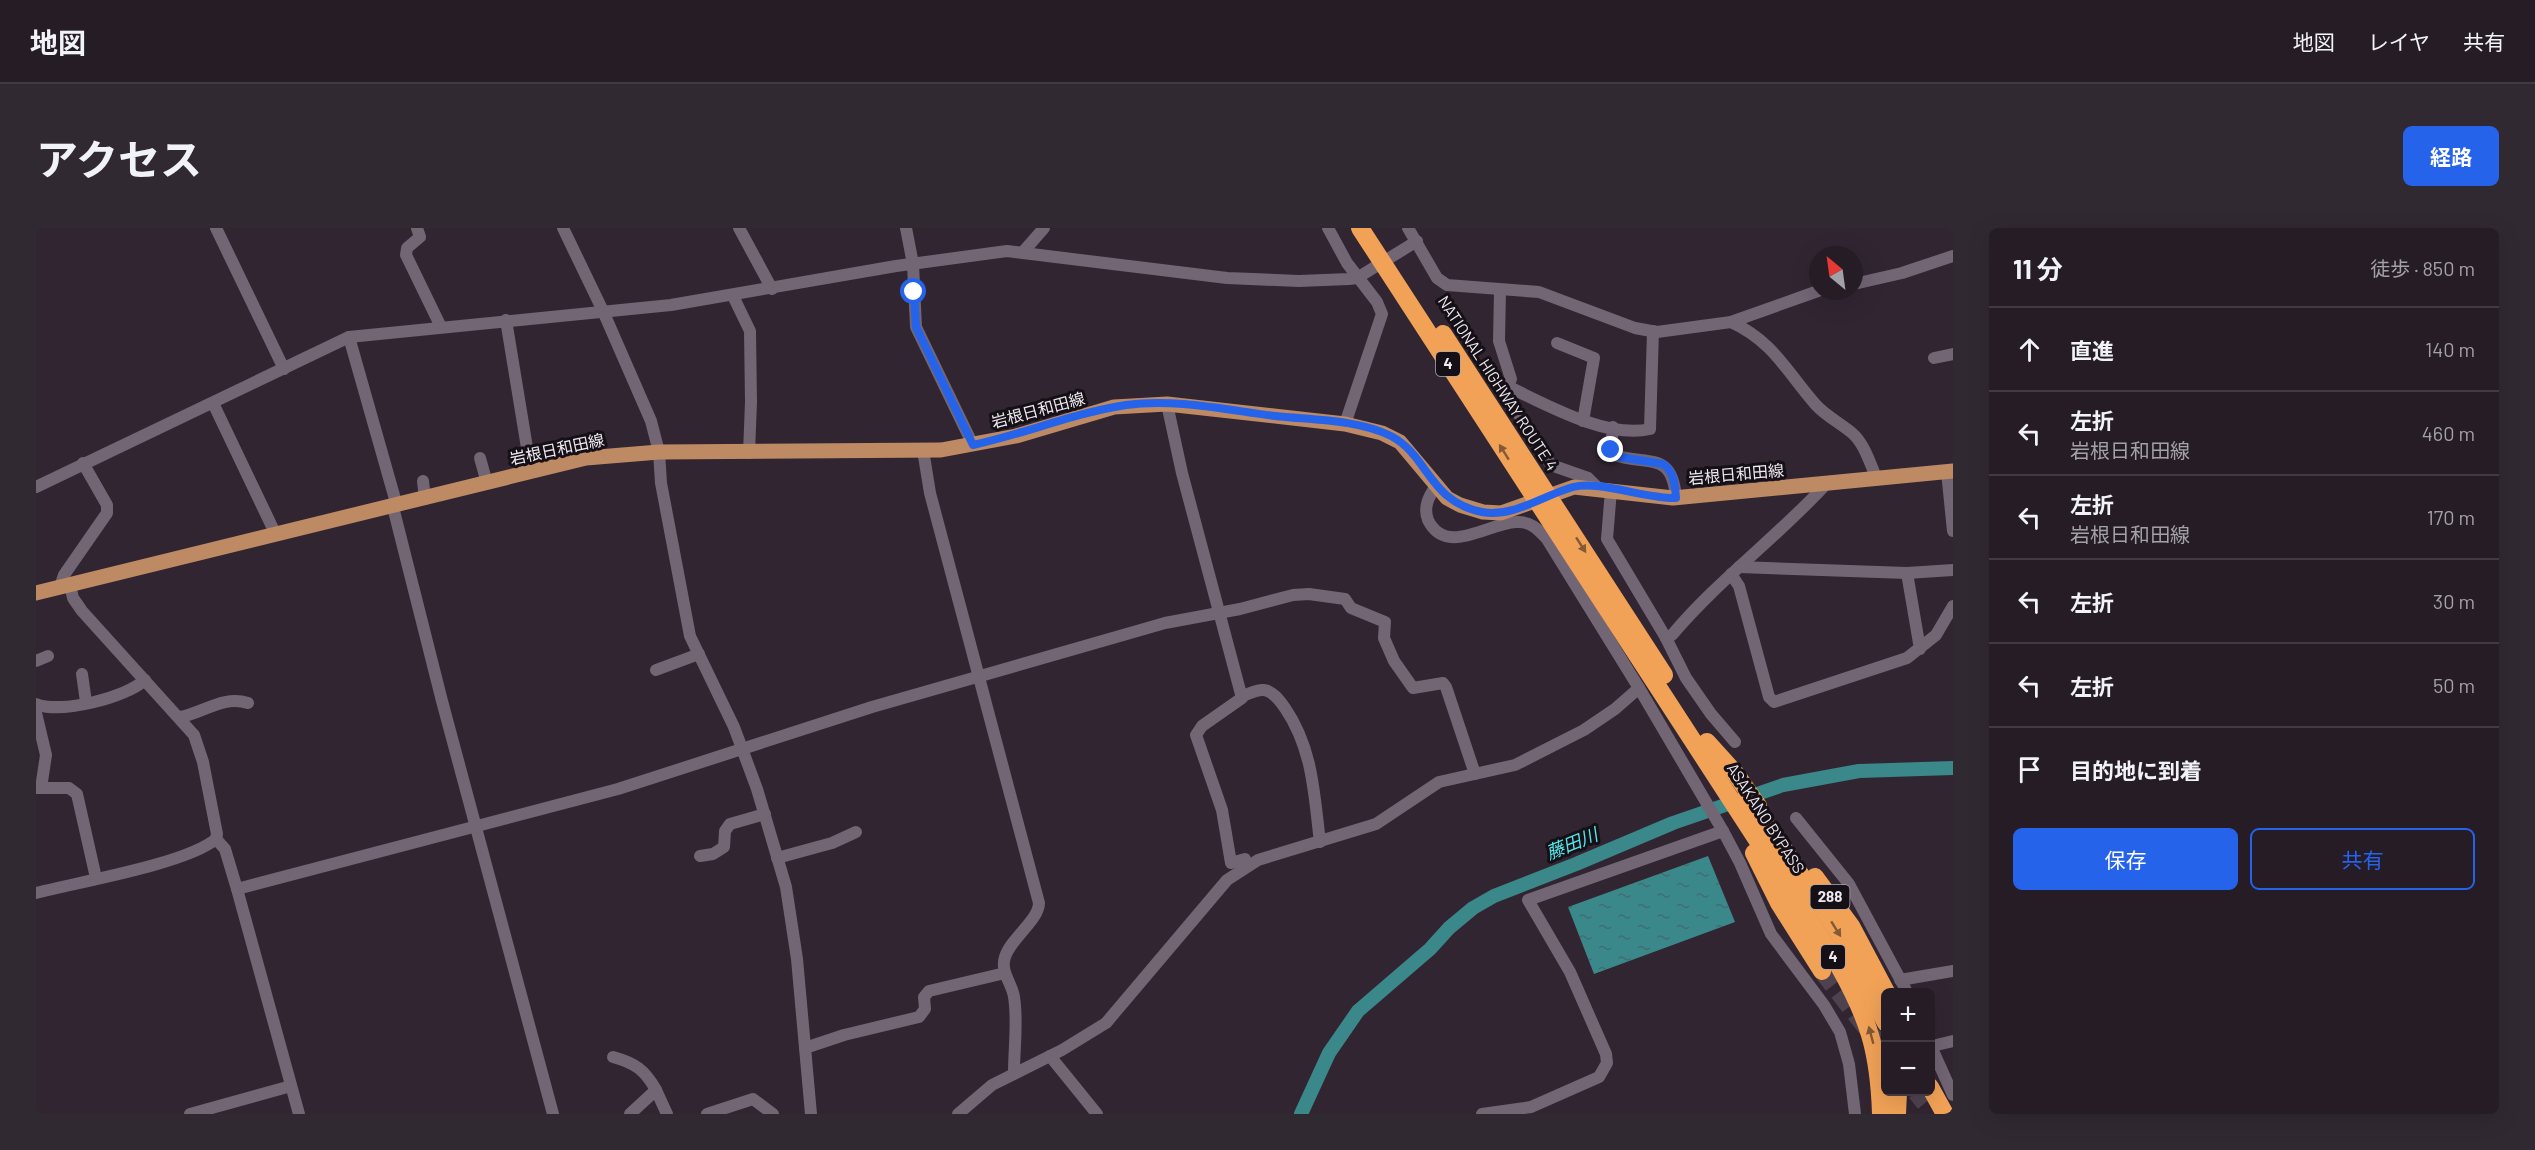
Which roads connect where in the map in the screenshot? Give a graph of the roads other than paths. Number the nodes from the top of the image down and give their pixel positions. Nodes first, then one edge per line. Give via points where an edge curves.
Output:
1 (216, 228) edge
2 (417, 228) edge
3 (563, 228) edge
4 (739, 228) edge
5 (906, 228) edge
6 (1044, 228) edge
7 (1328, 228) edge
8 (1360, 228) edge
9 (1374, 228) edge
10 (1408, 228) edge
11 (1417, 241) junction
12 (1023, 252) junction
13 (1953, 256) edge
14 (913, 264) junction
15 (1357, 278) junction
16 (1863, 282) edge
17 (772, 289) junction
18 (1500, 290) junction
19 (1809, 294) edge
20 (734, 296) junction
21 (603, 311) junction
22 (506, 320) junction
23 (1731, 322) junction
24 (441, 327) junction
25 (1653, 331) junction
26 (349, 337) junction
27 (1557, 343) dead end
28 (1953, 354) edge
29 (1934, 358) dead end
30 (284, 369) junction
31 (1509, 387) junction
32 (213, 403) junction
33 (1167, 404) junction
34 (1583, 421) junction
35 (1345, 424) junction
36 (1614, 427) junction
37 (973, 445) junction
38 (923, 450) junction
39 (659, 452) junction
40 (748, 453) junction
41 (480, 458) dead end
42 (83, 463) junction
43 (531, 472) junction
44 (1950, 472) edge
45 (1876, 477) junction
46 (423, 481) dead end
47 (1827, 482) junction
48 (487, 483) junction
49 (1436, 486) junction
50 (36, 487) edge
51 (1604, 489) junction
52 (1676, 498) junction
53 (426, 499) junction
54 (1542, 499) junction
55 (395, 506) junction
56 (1953, 531) edge
57 (276, 535) junction
58 (1953, 570) edge
59 (1736, 571) junction
60 (1907, 573) junction
61 (65, 586) junction
62 (36, 593) edge
63 (1953, 606) edge
64 (1219, 612) junction
65 (1666, 638) junction
66 (1920, 649) junction
67 (699, 654) junction
68 (656, 670) dead end
69 (82, 674) dead end
70 (979, 675) junction
71 (145, 680) junction
72 (1639, 688) junction
73 (1242, 696) junction
74 (86, 702) junction
75 (248, 703) dead end
76 (36, 704) edge
77 (36, 713) edge
78 (180, 717) junction
79 (1700, 742) junction
80 (1735, 742) dead end
81 (742, 749) junction
82 (1475, 774) junction
83 (1718, 780) junction
84 (38, 788) edge
85 (765, 814) junction
86 (1796, 818) dead end
87 (1739, 820) junction
88 (476, 828) junction
89 (856, 831) dead end
90 (216, 839) junction
91 (1320, 842) junction
92 (699, 855) dead end
93 (777, 858) junction
94 (1835, 864) junction
95 (1245, 866) junction
96 (1818, 869) dead end
97 (96, 878) junction
98 (237, 889) junction
99 (36, 893) edge
100 (1773, 901) dead end
101 (1758, 909) junction
102 (1953, 970) edge
103 (1822, 971) tunnel mouth
104 (1005, 973) junction
105 (1900, 980) junction
106 (1883, 988) edge
107 (1904, 988) edge
108 (1881, 1013) edge
109 (1953, 1041) edge
110 (1935, 1044) edge
111 (805, 1048) junction
112 (1935, 1054) edge
113 (1050, 1056) junction
114 (613, 1057) dead end
115 (1014, 1072) junction
116 (291, 1086) junction
117 (656, 1090) junction
118 (1953, 1095) edge
119 (1898, 1096) edge
120 (1930, 1101) tunnel mouth
121 (189, 1114) edge
122 (298, 1114) edge
123 (553, 1114) edge
124 (630, 1114) edge
125 (667, 1114) edge
126 (707, 1114) edge
127 (773, 1114) edge
128 (811, 1114) edge
129 (958, 1114) edge
130 (1097, 1114) edge
131 (1482, 1114) edge
132 (1855, 1114) edge
133 (1881, 1114) edge
134 (1898, 1114) edge
135 (1946, 1114) edge

1 - 30 street
2 - 24 street via 420,237 407,248 406,255
3 - 21 street
4 - 17 street
5 - 14 street
6 - 12 street
7 - 15 street
54 -> 8 highway, NATIONAL HIGHWAY ROUTE 4 / 4
9 - 54 highway, NATIONAL HIGHWAY ROUTE 4 / 4
10 - 11 street
11 - 15 street
11 - 18 street via 1441,282
12 - 14 street via 993,252
12 - 15 street via 1227,279
13 - 16 street
14 - 17 street
14 - 37 street via 916,327
15 - 35 street via 1382,314
17 - 20 street
18 - 25 street via 1539,292
18 - 31 street via 1498,330 1511,379
19 - 23 street
20 - 21 street
20 - 40 street via 750,331
21 - 22 street
21 - 39 street via 645,405
22 - 24 street
22 - 43 street
23 - 25 street
23 - 45 street via 1748,329 1770,347 1816,405 1857,438
24 - 26 street
25 - 36 street via 1653,425 1639,430
26 - 30 street
26 - 55 street
27 - 34 street via 1594,358
28 - 29 street
30 - 32 street
31 - 34 street
31 - 51 street via 1506,390 1510,402 1551,465 1587,478
32 - 42 street
32 - 57 street
33 - 35 main road, 岩根日和田線
33 - 37 main road, 岩根日和田線 via 1114,408
33 - 64 street
34 - 36 street
35 - 49 main road, 岩根日和田線 via 1400,442
36 - 52 street via 1613,453 1663,464 1674,480
37 - 38 main road, 岩根日和田線
38 - 40 main road, 岩根日和田線
38 - 70 street via 930,493
39 - 40 main road, 岩根日和田線
39 - 43 main road, 岩根日和田線 via 608,455
39 - 67 street via 683,611
41 - 48 street
42 - 50 street
42 - 61 street via 107,505 107,513 64,575
43 - 48 main road, 岩根日和田線
44 - 45 main road, 岩根日和田線
44 - 56 street
45 - 47 main road, 岩根日和田線
46 - 53 street
47 - 52 main road, 岩根日和田線
47 - 59 street
48 - 53 main road, 岩根日和田線
49 - 54 main road, 岩根日和田線 via 1447,498 1483,512 1501,513
49 - 72 street via 1427,502 1427,516 1434,530 1442,535 1462,536 1517,522 1536,527
51 - 52 main road, 岩根日和田線
51 - 54 main road, 岩根日和田線 via 1574,487
51 - 65 street via 1607,539
53 - 55 main road, 岩根日和田線
54 - 79 highway, NATIONAL HIGHWAY ROUTE 4 / 4
55 - 57 main road, 岩根日和田線
55 - 88 street
57 - 61 main road, 岩根日和田線
58 - 60 street
59 - 60 street
59 - 65 street
59 - 66 street via 1769,697 1774,702 1889,666
60 - 66 street
61 - 62 main road, 岩根日和田線
61 - 71 street via 82,612
63 - 66 street via 1936,634
64 - 70 street via 1165,623
64 - 73 street
64 - 82 street via 1309,594 1345,599 1351,608 1385,622 1384,638 1413,688 1443,683 1446,687
65 - 80 street via 1686,678
67 - 68 street
67 - 81 street
69 - 74 street
70 - 81 street
70 - 104 street via 1039,903 1037,914 1024,926 1005,957
71 - 74 street via 121,693
71 - 78 street
72 - 82 street via 1584,730 1515,765
72 - 83 street
73 - 91 street via 1268,691 1282,704 1299,732 1310,763
73 - 95 street via 1196,735 1222,810 1231,863 1245,859
74 - 76 street via 65,707
75 - 78 street via 225,702
77 - 84 street via 46,755
78 - 90 street via 198,746
79 - 83 highway, 288
79 - 83 highway, 288
81 - 85 street
81 - 88 street via 618,789
82 - 91 street via 1430,786 1376,824
83 - 87 highway, 288
83 - 87 highway, 288
84 - 97 street via 69,788 77,794
85 - 92 street via 730,824 725,831 724,847 713,854
85 - 93 street
86 - 94 street
87 - 101 street via 1740,863
87 - 103 highway, 288 via 1779,903
87 - 106 highway, 288 via 1780,828 1836,904
87 -> 108 highway, ASAKANO BYPASS / 4 via 1779,842 1840,935
87 - 131 street via 1528,900 1574,981 1607,1063 1599,1077 1559,1095 1524,1108
133 -> 87 highway, ASAKANO BYPASS / 4 via 1874,1042 1860,1002
88 - 98 street
88 - 123 street
89 - 93 street via 832,843
90 - 97 street via 162,862
90 - 98 street via 225,849
91 - 95 street
93 - 111 street via 794,939
94 - 96 street
94 - 105 street via 1862,906
95 - 113 street via 1227,880 1115,1015 1088,1036
97 - 99 street
98 - 116 street
100 - 101 street
101 - 132 street via 1780,949 1840,1032 1849,1064
102 - 105 street
104 - 111 street via 929,991 924,997 925,1010 919,1017
104 - 115 street via 1014,995
105 - 107 street
109 - 110 street
111 - 128 street
112 - 118 street
113 - 115 street
113 - 130 street
114 - 117 street via 633,1062
115 - 129 street
116 - 121 street
116 - 122 street
117 - 124 street
117 - 125 street
119 - 134 highway
120 - 135 highway
126 - 127 street via 753,1099

